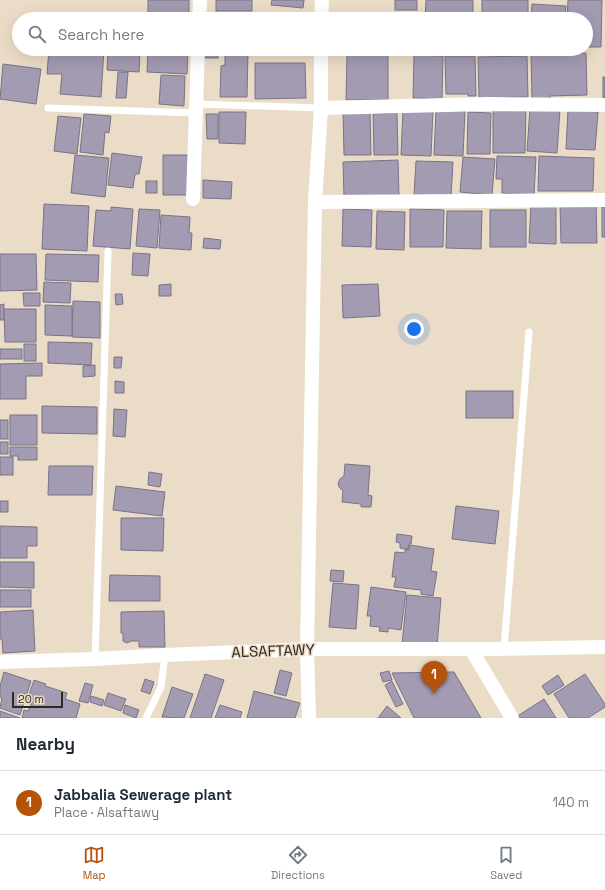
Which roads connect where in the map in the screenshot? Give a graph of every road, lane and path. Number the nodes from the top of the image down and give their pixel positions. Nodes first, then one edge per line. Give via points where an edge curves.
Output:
1 (200, 0) edge
2 (322, 0) edge
3 (199, 12) edge
4 (322, 12) edge
5 (198, 56) edge
6 (321, 56) edge
7 (605, 105) edge
8 (48, 108) dead end
9 (196, 108) junction
10 (321, 108) junction
11 (193, 199) dead end
12 (605, 200) edge
13 (314, 202) junction
14 (108, 251) dead end
15 (529, 332) dead end
16 (307, 649) junction
17 (471, 649) junction
18 (504, 649) junction
19 (604, 649) edge
20 (165, 655) junction
21 (95, 659) junction
22 (0, 662) edge
23 (146, 718) edge
24 (309, 718) edge
25 (512, 718) edge

1 - 3 street
2 - 4 street
5 - 9 street
6 - 10 street
7 - 10 street via 488,104
8 - 9 lane
9 - 10 lane
9 - 11 street
10 - 13 street
12 - 13 street
13 - 16 street
14 - 21 lane
15 - 18 lane
16 - 17 street, ALSAFTAWY
16 - 20 street, ALSAFTAWY
16 - 24 street
17 - 18 street, ALSAFTAWY
17 - 25 street
18 - 19 street, ALSAFTAWY
20 - 21 street, ALSAFTAWY
20 - 23 lane via 161,687
21 - 22 street, ALSAFTAWY

